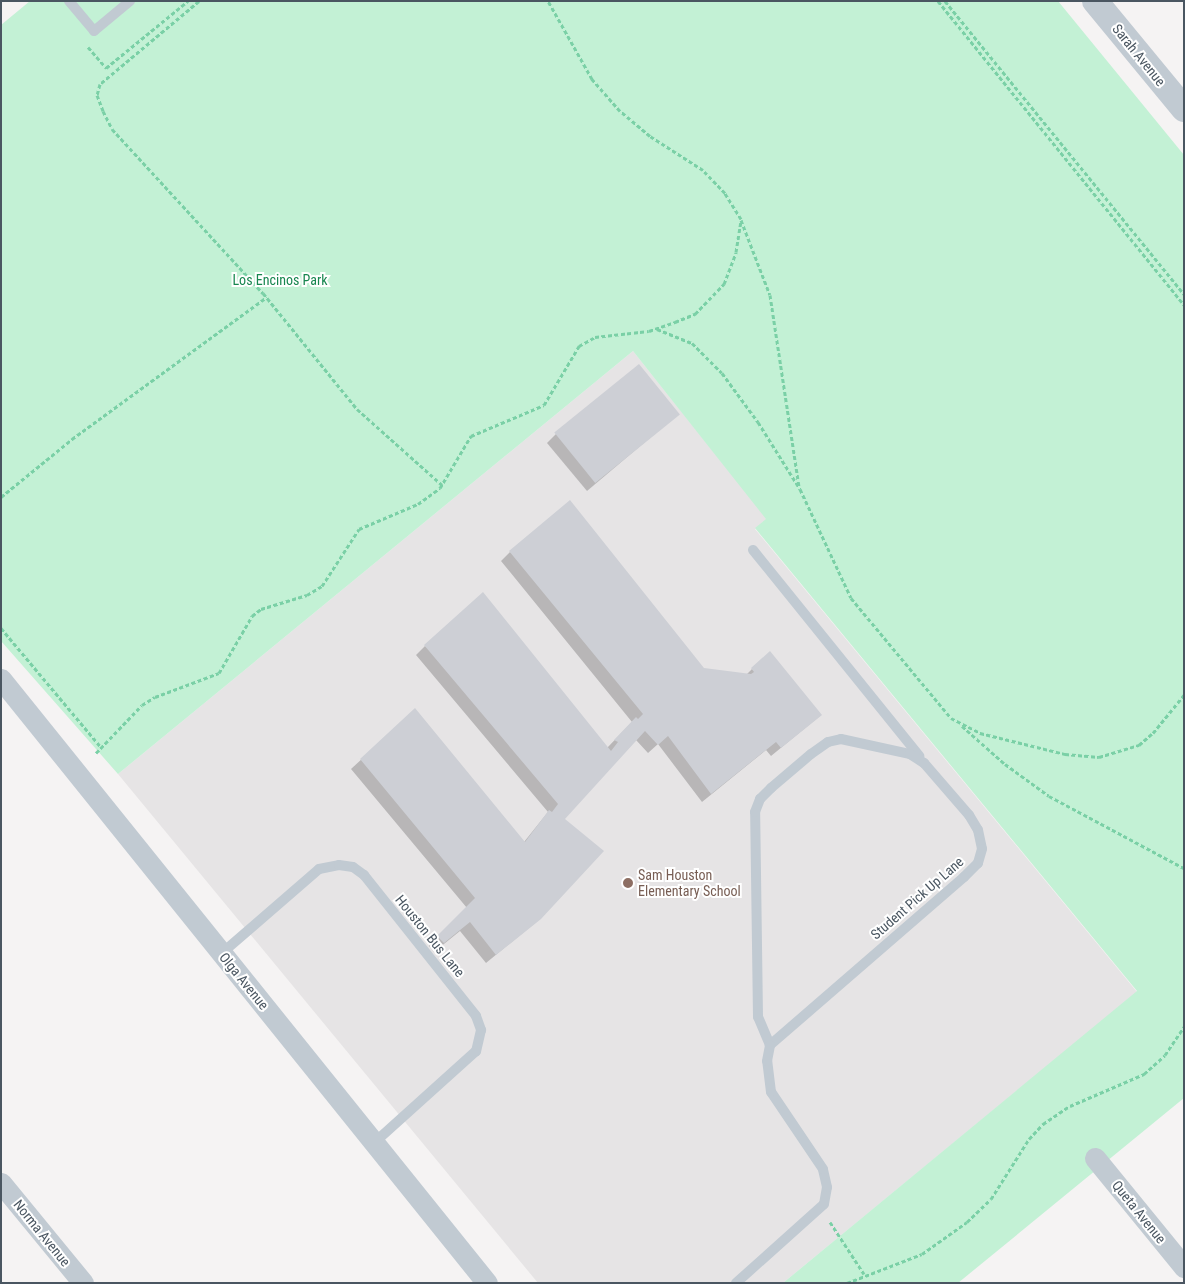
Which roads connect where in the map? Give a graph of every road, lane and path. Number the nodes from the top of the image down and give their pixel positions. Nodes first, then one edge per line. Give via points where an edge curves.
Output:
1 (69, 1) edge
2 (130, 1) edge
3 (199, 1) edge
4 (548, 1) edge
5 (938, 1) edge
6 (945, 1) edge
7 (1095, 1) edge
8 (1184, 110) edge
9 (741, 219) junction
10 (1184, 294) edge
11 (267, 297) junction
12 (1184, 305) edge
13 (656, 329) junction
14 (442, 485) junction
15 (800, 489) junction
16 (2, 496) edge
17 (753, 550) dead end
18 (1, 628) edge
19 (1, 679) edge
20 (1184, 694) edge
21 (958, 722) junction
22 (101, 747) junction
23 (96, 753) dead end
24 (924, 763) junction
25 (1184, 868) edge
26 (222, 953) junction
27 (1184, 1027) edge
28 (770, 1045) junction
29 (374, 1142) junction
30 (1095, 1158) dead end
31 (1, 1183) edge
32 (821, 1209) junction
33 (1184, 1266) edge
34 (864, 1274) junction
35 (83, 1283) edge
36 (487, 1283) edge
37 (736, 1283) edge
38 (847, 1283) edge

1 - 2 lane via 94,31
3 - 11 path via 100,84 97,95 112,129
4 - 9 path via 592,79 614,104 650,136 703,170 725,193
5 - 12 path
6 - 10 path
7 - 8 street, Sarah Avenue
9 - 13 path via 736,252 724,284 695,314
9 - 15 path via 770,295
11 - 14 path via 357,409
11 - 16 path via 72,439
13 - 14 path via 595,337 579,346 544,405 470,436
13 - 15 path via 692,343 722,373 758,422
14 - 22 path via 418,504 359,529 322,586 307,595 261,608 252,616 218,672 155,697
15 - 21 path via 851,598 951,718
17 - 24 lane
18 - 22 path
19 - 26 street, Olga Avenue
20 - 21 path via 1153,733 1139,745 1099,757 1064,754 980,733
21 - 25 path via 1005,764 1049,796
22 - 23 path
24 - 28 lane, Student Pick Up Lane via 978,830 982,849 978,863
24 - 28 lane, Student Pick Up Lane via 910,754 841,739 828,742 811,754 760,799 755,812 758,1017
26 - 29 street, Olga Avenue
26 - 29 lane, Houston Bus Lane via 319,869 339,865 353,867 364,875 476,1016 481,1030 476,1051
27 - 34 path via 1165,1056 1144,1074 1070,1106 1043,1124 1029,1139 991,1199 967,1222 922,1254
28 - 32 lane via 767,1061 771,1092 823,1169 827,1187
29 - 36 street, Olga Avenue
30 - 33 street, Queta Avenue
31 - 35 street, Norma Avenue
32 - 34 path
32 - 37 lane
34 - 38 path

